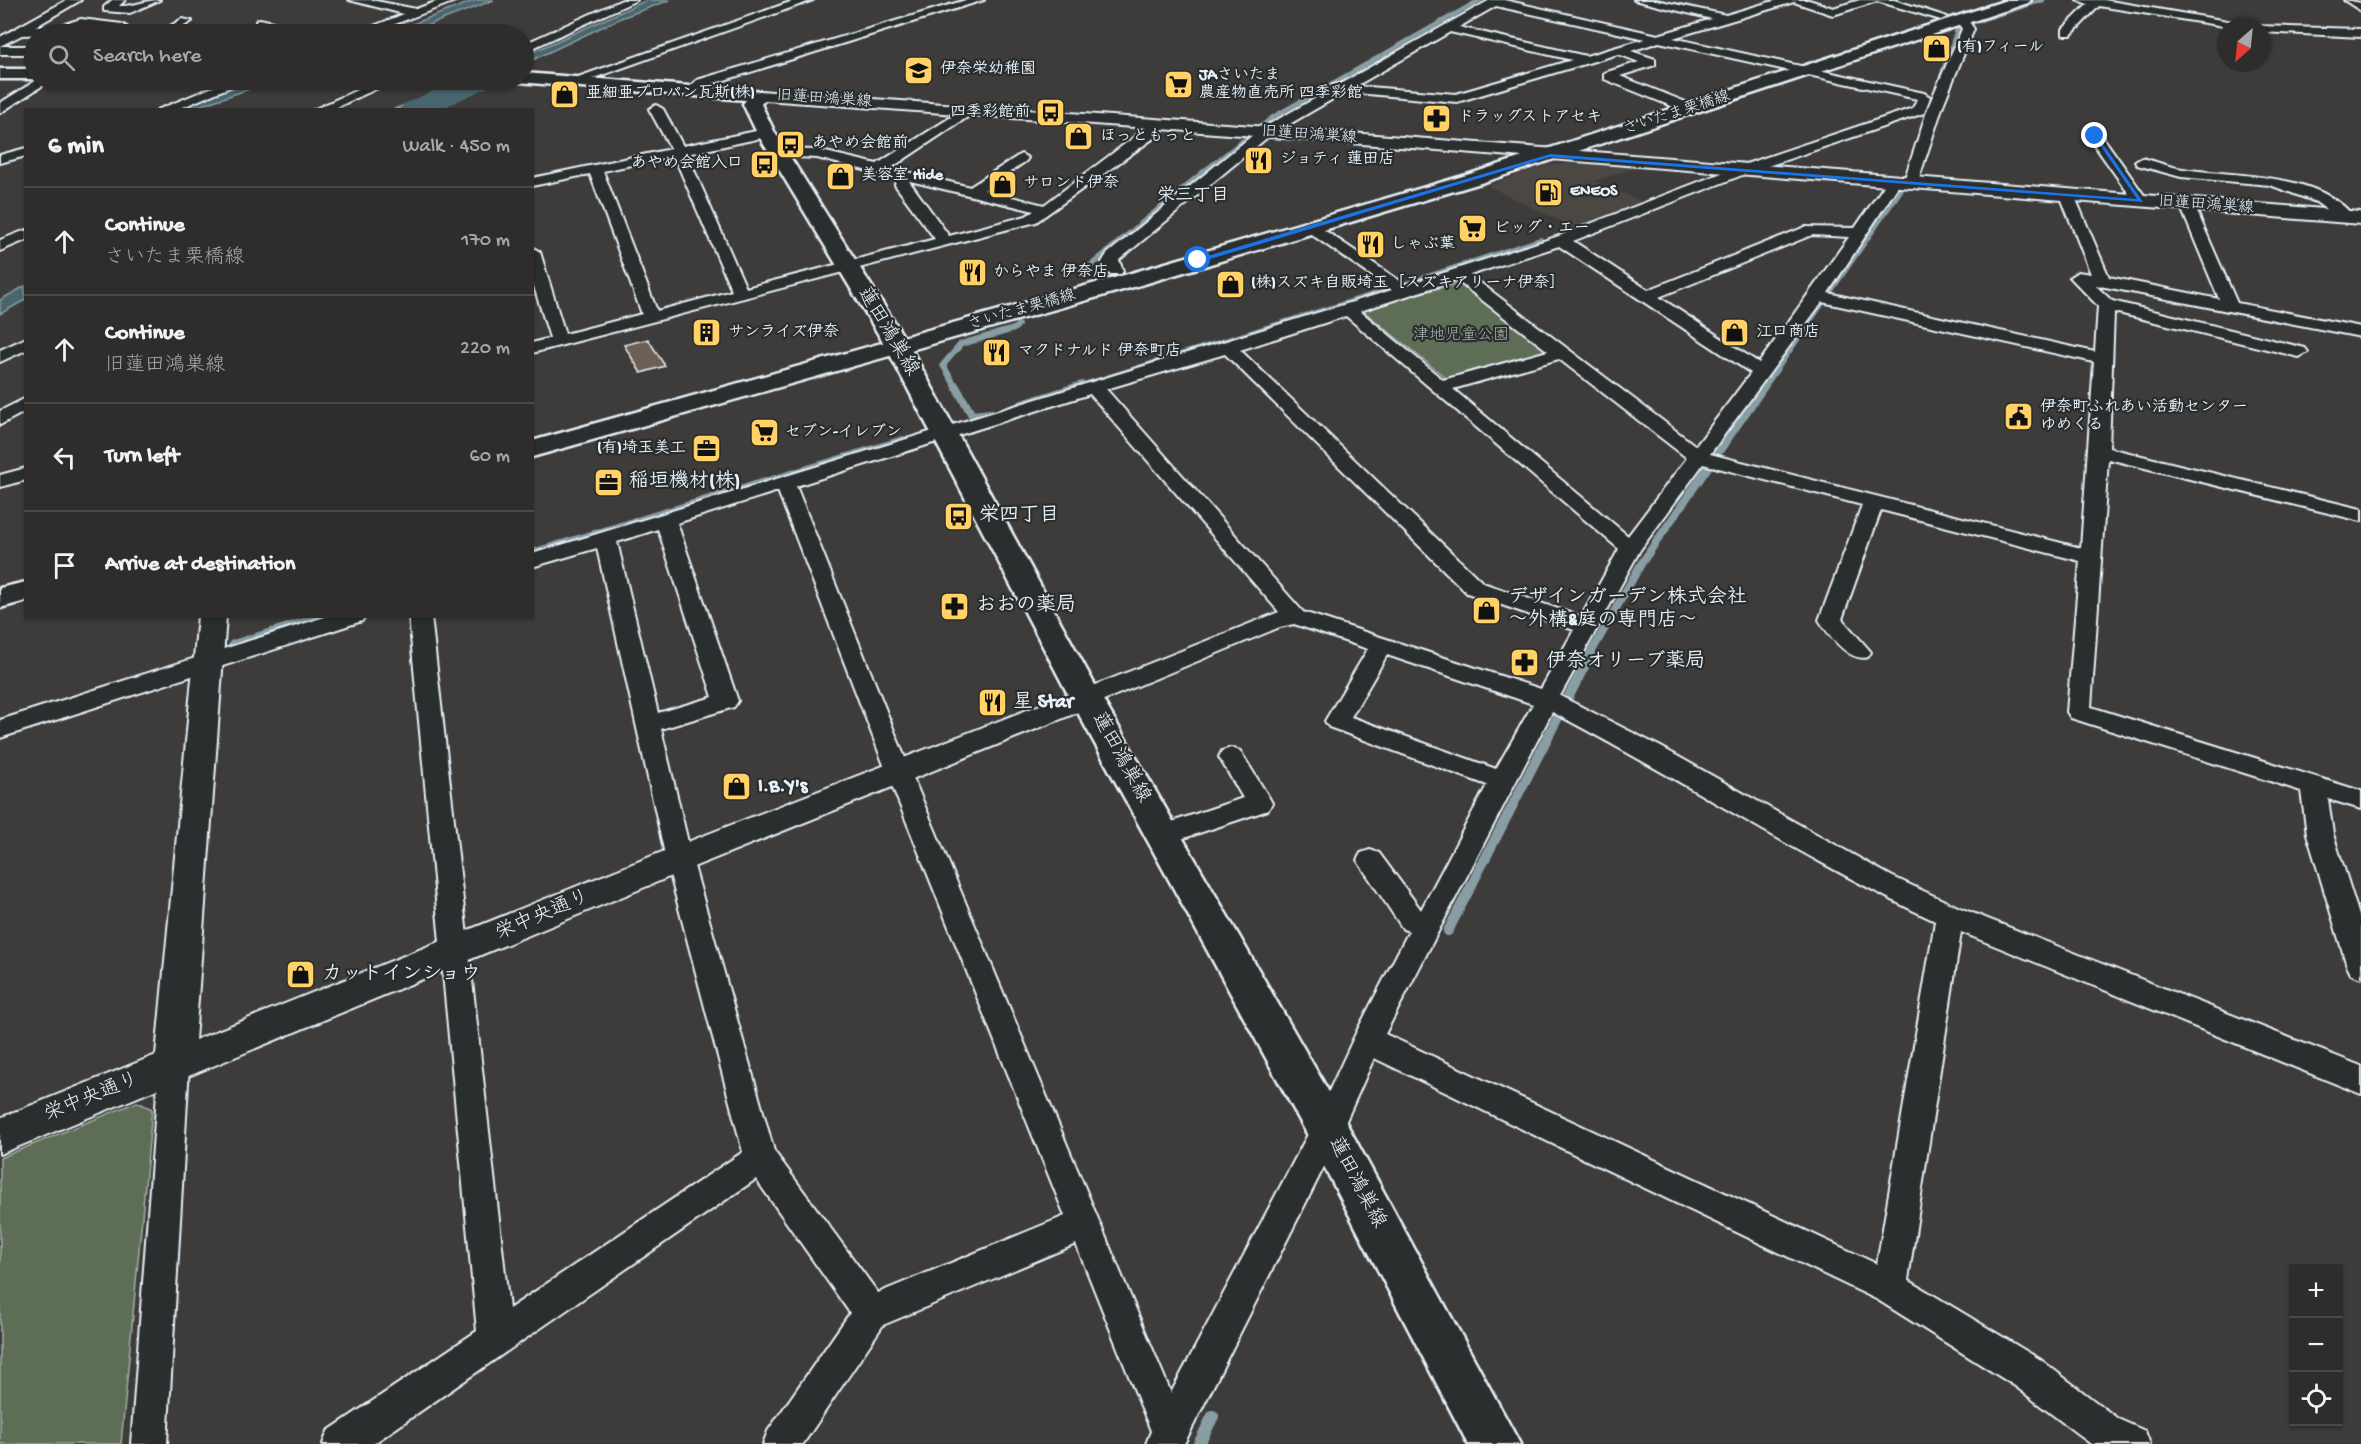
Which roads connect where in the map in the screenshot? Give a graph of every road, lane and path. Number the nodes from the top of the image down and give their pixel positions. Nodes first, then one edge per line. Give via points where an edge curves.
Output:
1 (75, 0) edge
2 (119, 0) edge
3 (154, 0) edge
4 (356, 0) edge
5 (452, 0) edge
6 (631, 0) edge
7 (807, 0) edge
8 (943, 0) edge
9 (978, 0) edge
10 (1790, 0) edge
11 (1798, 0) edge
12 (1872, 0) edge
13 (1882, 0) edge
14 (1992, 0) edge
15 (2023, 0) edge
16 (2084, 0) edge
17 (2350, 0) edge
18 (1496, 1) edge
19 (1646, 1) edge
20 (2096, 2) junction
21 (961, 5) junction
22 (2208, 7) dead end
23 (2361, 8) edge
24 (418, 14) junction
25 (1726, 18) junction
26 (1951, 18) junction
27 (2199, 20) junction
28 (186, 21) dead end
29 (2217, 22) edge
30 (260, 23) dead end
31 (32, 24) edge
32 (76, 24) edge
33 (95, 24) edge
34 (181, 24) edge
35 (264, 24) edge
36 (388, 24) edge
37 (1448, 28) junction
38 (2271, 28) edge
39 (24, 29) edge
40 (20, 31) junction
41 (24, 31) edge
42 (1660, 32) junction
43 (2067, 32) dead end
44 (2361, 33) edge
45 (1, 44) edge
46 (534, 44) edge
47 (24, 48) edge
48 (1618, 50) junction
49 (1585, 60) junction
50 (1799, 69) junction
51 (0, 74) edge
52 (24, 74) edge
53 (534, 79) edge
54 (570, 82) junction
55 (1338, 88) junction
56 (29, 90) edge
57 (214, 90) edge
58 (366, 90) edge
59 (691, 91) junction
60 (759, 96) junction
61 (1929, 104) junction
62 (1683, 106) junction
63 (168, 108) edge
64 (324, 108) edge
65 (0, 109) edge
66 (656, 109) dead end
67 (967, 111) junction
68 (1159, 125) junction
69 (1254, 132) junction
70 (2095, 136) dead end
71 (772, 142) junction
72 (679, 151) junction
73 (24, 153) edge
74 (1519, 153) junction
75 (1550, 155) junction
76 (1021, 158) dead end
77 (0, 159) edge
78 (2142, 162) dead end
79 (596, 169) junction
80 (879, 170) junction
81 (1746, 170) junction
82 (907, 176) junction
83 (1903, 181) junction
84 (534, 182) edge
85 (972, 192) junction
86 (2067, 195) junction
87 (2141, 201) junction
88 (2187, 205) junction
89 (1047, 210) junction
90 (2346, 217) edge
91 (1310, 227) junction
92 (2361, 230) edge
93 (1860, 233) junction
94 (24, 235) edge
95 (1561, 240) junction
96 (945, 241) junction
97 (2, 243) edge
98 (534, 259) edge
99 (847, 266) junction
100 (1115, 271) junction
101 (1458, 274) junction
102 (2102, 281) junction
103 (1404, 291) junction
104 (741, 294) junction
105 (1647, 296) junction
106 (1818, 296) junction
107 (2106, 305) junction
108 (2230, 306) junction
109 (1348, 309) junction
110 (651, 316) junction
111 (2361, 332) edge
112 (894, 340) junction
113 (559, 341) junction
114 (24, 344) edge
115 (534, 347) edge
116 (1228, 348) junction
117 (2299, 352) dead end
118 (1561, 353) junction
119 (0, 357) edge
120 (2103, 358) junction
121 (1761, 371) junction
122 (1094, 387) junction
123 (1439, 387) junction
124 (24, 404) edge
125 (0, 419) edge
126 (534, 433) edge
127 (944, 435) junction
128 (534, 448) edge
129 (2099, 451) junction
130 (1698, 457) junction
131 (24, 474) edge
132 (0, 481) edge
133 (785, 484) junction
134 (1873, 503) junction
135 (2361, 515) edge
136 (666, 520) junction
137 (606, 539) junction
138 (1630, 548) junction
139 (2090, 557) junction
140 (534, 560) edge
141 (24, 576) edge
142 (0, 582) edge
143 (24, 592) edge
144 (0, 598) edge
145 (1295, 617) junction
146 (212, 618) edge
147 (348, 618) edge
148 (420, 618) edge
149 (1587, 627) junction
150 (1382, 645) junction
151 (1860, 652) dead end
152 (210, 661) junction
153 (1086, 698) junction
154 (1548, 700) junction
155 (650, 724) junction
156 (0, 729) edge
157 (1231, 757) dead end
158 (899, 773) junction
159 (1502, 781) junction
160 (2313, 785) junction
161 (2361, 800) edge
162 (1163, 835) junction
163 (679, 859) junction
164 (1370, 860) dead end
165 (1950, 916) junction
166 (1426, 926) junction
167 (453, 953) junction
168 (2361, 966) edge
169 (1367, 1040) junction
170 (174, 1066) junction
171 (2361, 1080) edge
172 (1327, 1129) junction
173 (0, 1136) edge
174 (760, 1158) junction
175 (1084, 1224) junction
176 (1890, 1288) junction
177 (871, 1313) junction
178 (495, 1340) junction
179 (1167, 1438) edge
180 (149, 1444) edge
181 (341, 1444) edge
182 (781, 1444) edge
183 (1495, 1444) edge
184 (2132, 1444) edge

1 - 31 street
2 - 3 street via 108,9 130,10
4 - 24 street
5 - 24 street
6 - 46 street
7 - 54 street
8 - 21 street
9 - 21 street
10 - 25 street
11 - 12 street via 1833,12
13 - 26 street
14 - 26 main road, さいたま栗橋線
15 - 26 main road, さいたま栗橋線
16 - 20 street
17 - 23 street
18 - 37 street
18 - 42 street
19 - 25 street
20 - 27 street
20 - 43 street
21 - 59 street via 701,83
22 - 27 street
24 - 36 street
25 - 42 street via 1684,30
26 - 50 main road, さいたま栗橋線
26 - 61 street via 1968,28
27 - 29 street
28 - 34 street
30 - 35 street
32 - 33 street
37 - 49 street
37 - 55 street
38 - 44 street
39 - 40 street
40 - 41 street
40 - 45 street
42 - 48 street
42 - 50 street
45 - 47 street
48 - 49 street
48 - 62 street via 1651,62 1608,76
49 - 55 street via 1456,98
50 - 61 street via 1924,98
50 - 62 main road, さいたま栗橋線
51 - 52 main road
53 - 54 main road
54 - 59 main road
55 - 69 street
56 - 65 street
57 - 63 street
58 - 64 street
59 - 60 main road
60 - 67 street, 旧蓮田鴻巣線
60 - 71 main road, 蓮田鴻巣線 via 752,104
61 - 81 street
61 - 83 street
62 - 74 main road, さいたま栗橋線
62 - 75 main road, さいたま栗橋線
66 - 72 street
67 - 68 street, 旧蓮田鴻巣線
67 - 80 street
68 - 69 street, 旧蓮田鴻巣線
68 - 89 street
69 - 74 street, 旧蓮田鴻巣線
69 - 100 street via 1113,257 1110,262
70 - 87 street
71 - 72 street
71 - 80 street
71 - 99 main road, 蓮田鴻巣線
72 - 79 street
72 - 104 street
73 - 77 street
74 - 75 street, 旧蓮田鴻巣線
74 - 100 main road, さいたま栗橋線
75 - 81 street, 旧蓮田鴻巣線
75 - 91 main road, さいたま栗橋線
76 - 85 street
78 - 90 street via 2181,173 2272,181 2321,199
79 - 84 street
79 - 110 street
80 - 82 street
81 - 83 street, 旧蓮田鴻巣線
81 - 95 street
82 - 85 street
82 - 96 street via 902,185
83 - 86 street, 旧蓮田鴻巣線
83 - 93 street
85 - 89 street
86 - 87 street, 旧蓮田鴻巣線
86 - 102 street
87 - 88 street, 旧蓮田鴻巣線
88 - 90 street, 旧蓮田鴻巣線
88 - 108 street
89 - 96 street via 1031,219
90 - 92 street
91 - 103 street
91 - 112 main road, さいたま栗橋線
93 - 105 street via 1810,230
93 - 106 street
94 - 97 street
95 - 101 street
95 - 105 street
96 - 99 street
98 - 113 street
99 - 104 street
99 - 112 main road, 蓮田鴻巣線
100 - 112 main road, さいたま栗橋線
101 - 103 street
101 - 118 street
102 - 107 street via 2078,277
102 - 108 street
103 - 109 street
104 - 110 street
105 - 121 street
106 - 120 street
106 - 121 street
107 - 117 street
107 - 120 street
108 - 111 street
109 - 116 street
109 - 123 street
110 - 113 street
112 - 126 main road, さいたま栗橋線
112 - 127 main road, 蓮田鴻巣線
112 - 128 main road, さいたま栗橋線
113 - 115 street
114 - 119 street
116 - 122 street
116 - 149 street via 1475,588
118 - 123 street
118 - 130 street
120 - 129 street
121 - 130 street
122 - 127 street
122 - 145 street
123 - 138 street
124 - 125 street
127 - 133 street
127 - 153 main road, 蓮田鴻巣線
129 - 135 street
129 - 139 street
130 - 134 street
130 - 138 street
131 - 132 street
133 - 136 street
133 - 158 street
134 - 139 street
134 - 151 street via 1830,620
136 - 137 street
136 - 155 street via 726,701
137 - 140 street
137 - 155 street
138 - 149 street
139 - 160 street via 2079,712
141 - 142 main road
143 - 144 main road
145 - 150 street
145 - 153 street via 1276,620
146 - 152 street
147 - 152 street
148 - 167 street
149 - 154 street
150 - 154 street
150 - 159 street via 1337,721
152 - 156 street
152 - 170 street
153 - 158 street, 栄中央通り
153 - 162 main road, 蓮田鴻巣線
154 - 159 street
154 - 165 street via 1652,753 1882,884
155 - 163 street
157 - 162 street via 1259,803
158 - 163 street, 栄中央通り
158 - 175 street
159 - 166 street
160 - 161 street
160 - 168 street via 2320,834
162 - 172 main road, 蓮田鴻巣線
163 - 167 street, 栄中央通り
163 - 174 street
164 - 166 street via 1413,921
165 - 171 street
165 - 176 street
166 - 169 street
167 - 170 street, 栄中央通り
167 - 178 street
169 - 172 street
169 - 176 street
170 - 173 street, 栄中央通り
170 - 180 street
172 - 179 street
172 - 183 main road, 蓮田鴻巣線
174 - 177 street
174 - 178 street
175 - 177 street
175 - 179 street
176 - 184 street via 2028,1374 2105,1432
177 - 182 street
178 - 181 street

